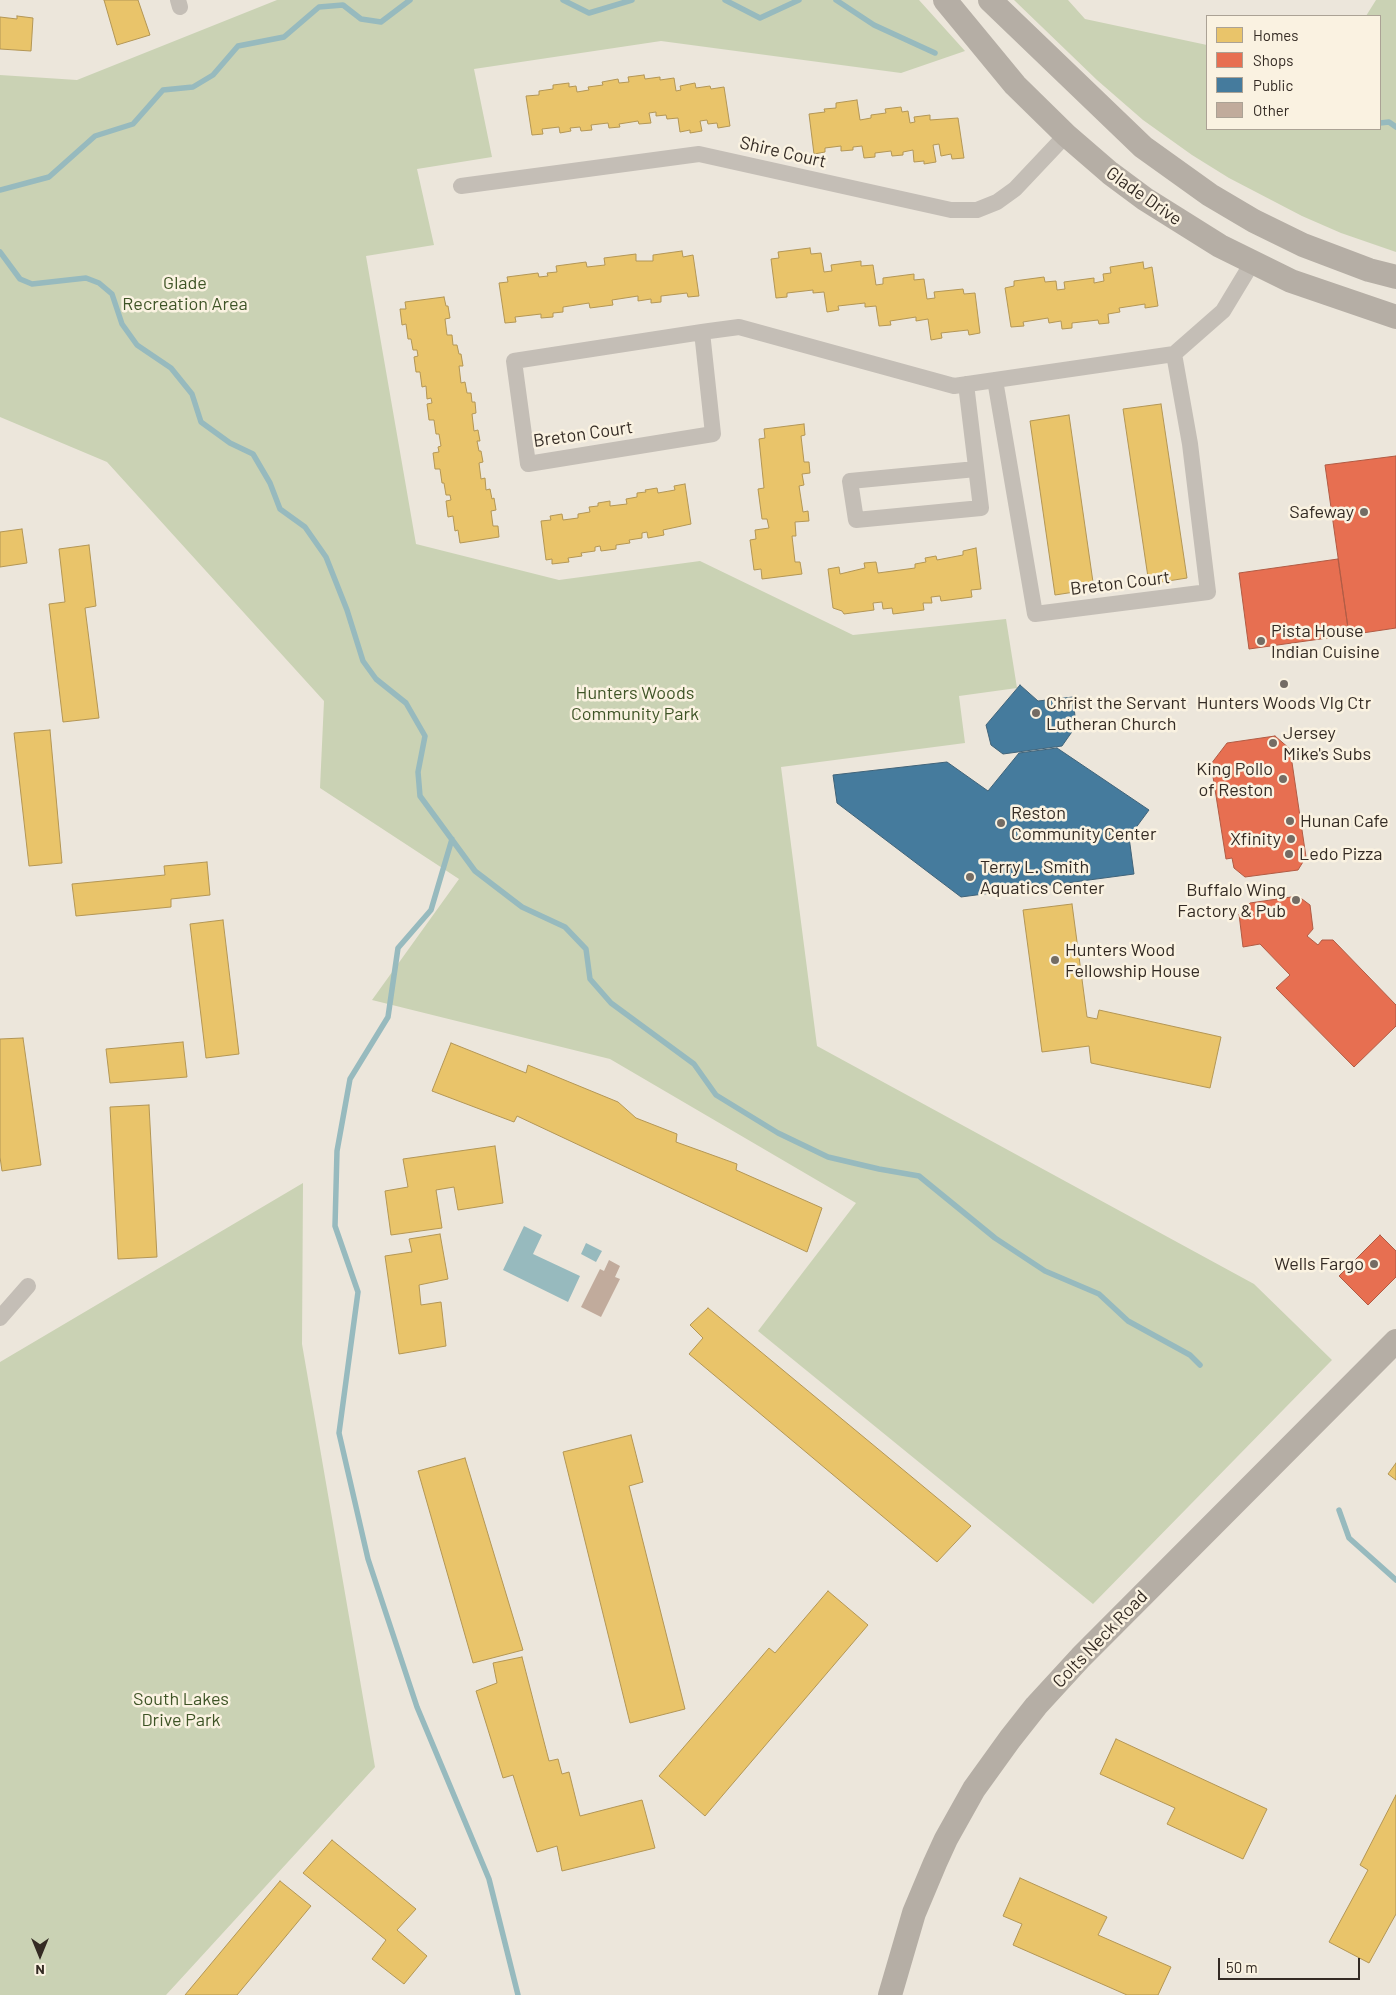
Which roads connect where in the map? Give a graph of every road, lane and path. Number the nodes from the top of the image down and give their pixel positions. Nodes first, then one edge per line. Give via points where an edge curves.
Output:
1 (945, 0) edge
2 (990, 0) edge
3 (1066, 135) junction
4 (461, 186) dead end
5 (1252, 263) junction
6 (1396, 277) edge
7 (1396, 317) edge
8 (702, 332) junction
9 (1174, 354) junction
10 (995, 380) junction
11 (966, 384) junction
12 (976, 469) junction
13 (28, 1286) dead end
14 (0, 1318) edge
15 (1396, 1341) edge
16 (890, 1995) edge

1 - 3 street, Glade Drive via 1016,85
2 - 6 street via 1117,124 1176,172 1254,221 1303,244
3 - 4 street, Shire Court via 1015,189 997,202 977,210 951,210 699,154
3 - 5 street, Glade Drive via 1145,199
5 - 7 street, Glade Drive via 1290,281
5 - 9 street via 1224,311
8 - 8 street, Breton Court via 713,434 528,464 514,360
8 - 11 street, Breton Court via 740,327 954,386
9 - 10 street, Breton Court
9 - 10 street, Breton Court via 1190,444 1208,592 1035,614
10 - 11 street, Breton Court
11 - 12 street
12 - 12 street via 981,508 856,520 850,481
13 - 14 street
15 - 16 street, Colts Neck Road via 1081,1657 1010,1739 974,1789 934,1863 909,1928

